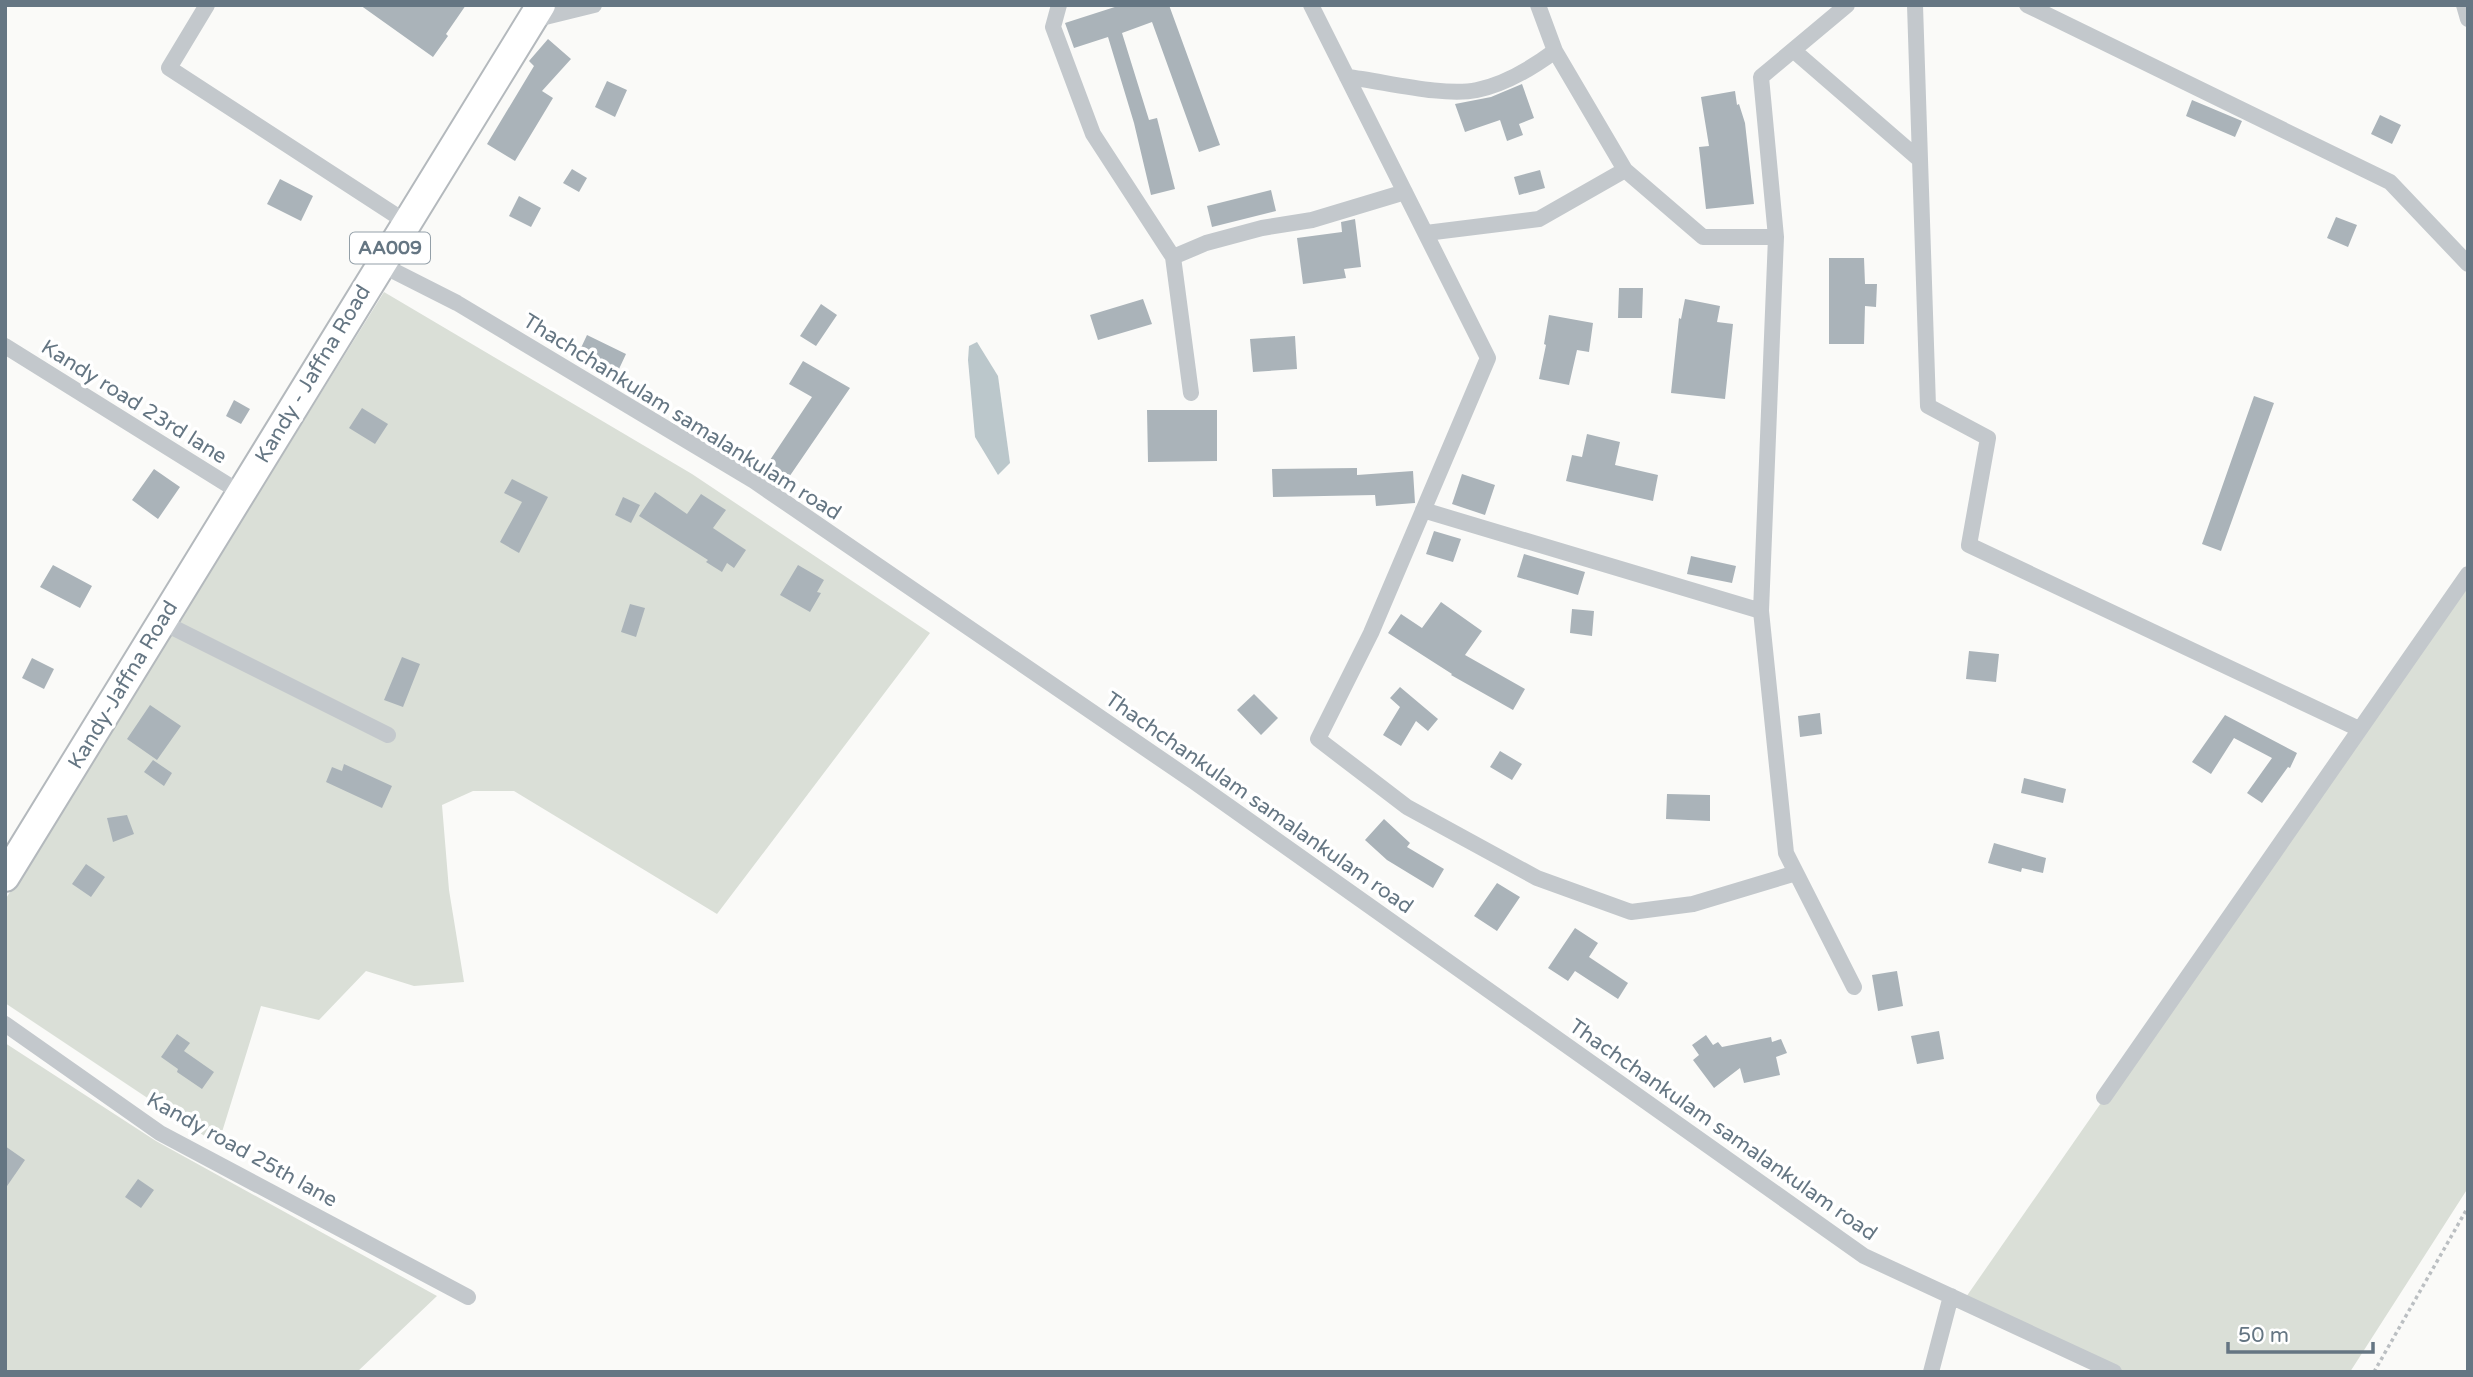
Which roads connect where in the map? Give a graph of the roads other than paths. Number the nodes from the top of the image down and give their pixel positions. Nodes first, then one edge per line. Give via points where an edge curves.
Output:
1 (207, 5) edge
2 (594, 5) edge
3 (1059, 5) edge
4 (1311, 5) edge
5 (1538, 5) edge
6 (1847, 5) edge
7 (1914, 5) edge
8 (2027, 5) edge
9 (2464, 5) edge
10 (537, 12) edge
11 (2468, 19) edge
12 (1793, 50) junction
13 (1555, 51) junction
14 (1347, 77) junction
15 (1920, 160) junction
16 (1625, 170) junction
17 (1405, 192) junction
18 (407, 222) junction
19 (1426, 233) junction
20 (1776, 237) junction
21 (1173, 257) junction
22 (380, 264) junction
23 (2468, 264) edge
24 (5, 346) edge
25 (1191, 393) dead end
26 (241, 493) junction
27 (1423, 510) junction
28 (2468, 573) edge
29 (1761, 611) junction
30 (162, 622) junction
31 (2360, 729) junction
32 (388, 735) dead end
33 (1796, 873) junction
34 (5, 877) edge
35 (1854, 987) dead end
36 (5, 1024) edge
37 (2104, 1097) dead end
38 (1951, 1296) junction
39 (468, 1297) dead end
40 (1931, 1372) edge
41 (2114, 1372) edge

1 - 18 street via 169,68
2 - 10 street
3 - 21 street via 1053,27 1093,134
4 - 14 street
5 - 13 street
6 - 12 street
7 - 15 street
8 - 23 street via 2389,182
9 - 11 street
10 - 18 highway, Kandy - Jaffna Road / AA009
12 - 15 street
12 - 20 street via 1761,78
13 - 14 street via 1533,67 1476,90 1454,92
13 - 16 street
14 - 17 street
15 - 31 street via 1928,406 1987,438 1969,545
16 - 19 street via 1539,219
16 - 20 street via 1703,237
17 - 19 street
17 - 21 street via 1312,220 1206,243
18 - 22 highway, Kandy - Jaffna Road / AA009
19 - 27 street via 1488,358
20 - 29 street
21 - 25 street
22 - 26 highway, Kandy - Jaffna Road / AA009
22 - 38 street, Thachchankulam samalankulam road via 457,303 754,481 1193,781 1864,1256
24 - 26 street, Kandy road 23rd lane
26 - 30 highway, Kandy-Jaffna Road / AA009
27 - 29 street
27 - 33 street via 1371,633 1318,739 1407,807 1537,878 1631,912 1693,904
28 - 31 street
29 - 33 street via 1786,853
30 - 32 street
30 - 34 highway, Kandy-Jaffna Road / AA009
31 - 37 street
33 - 35 street
36 - 39 street, Kandy road 25th lane via 160,1133
38 - 40 street
38 - 41 street, Thachchankulam samalankulam road

